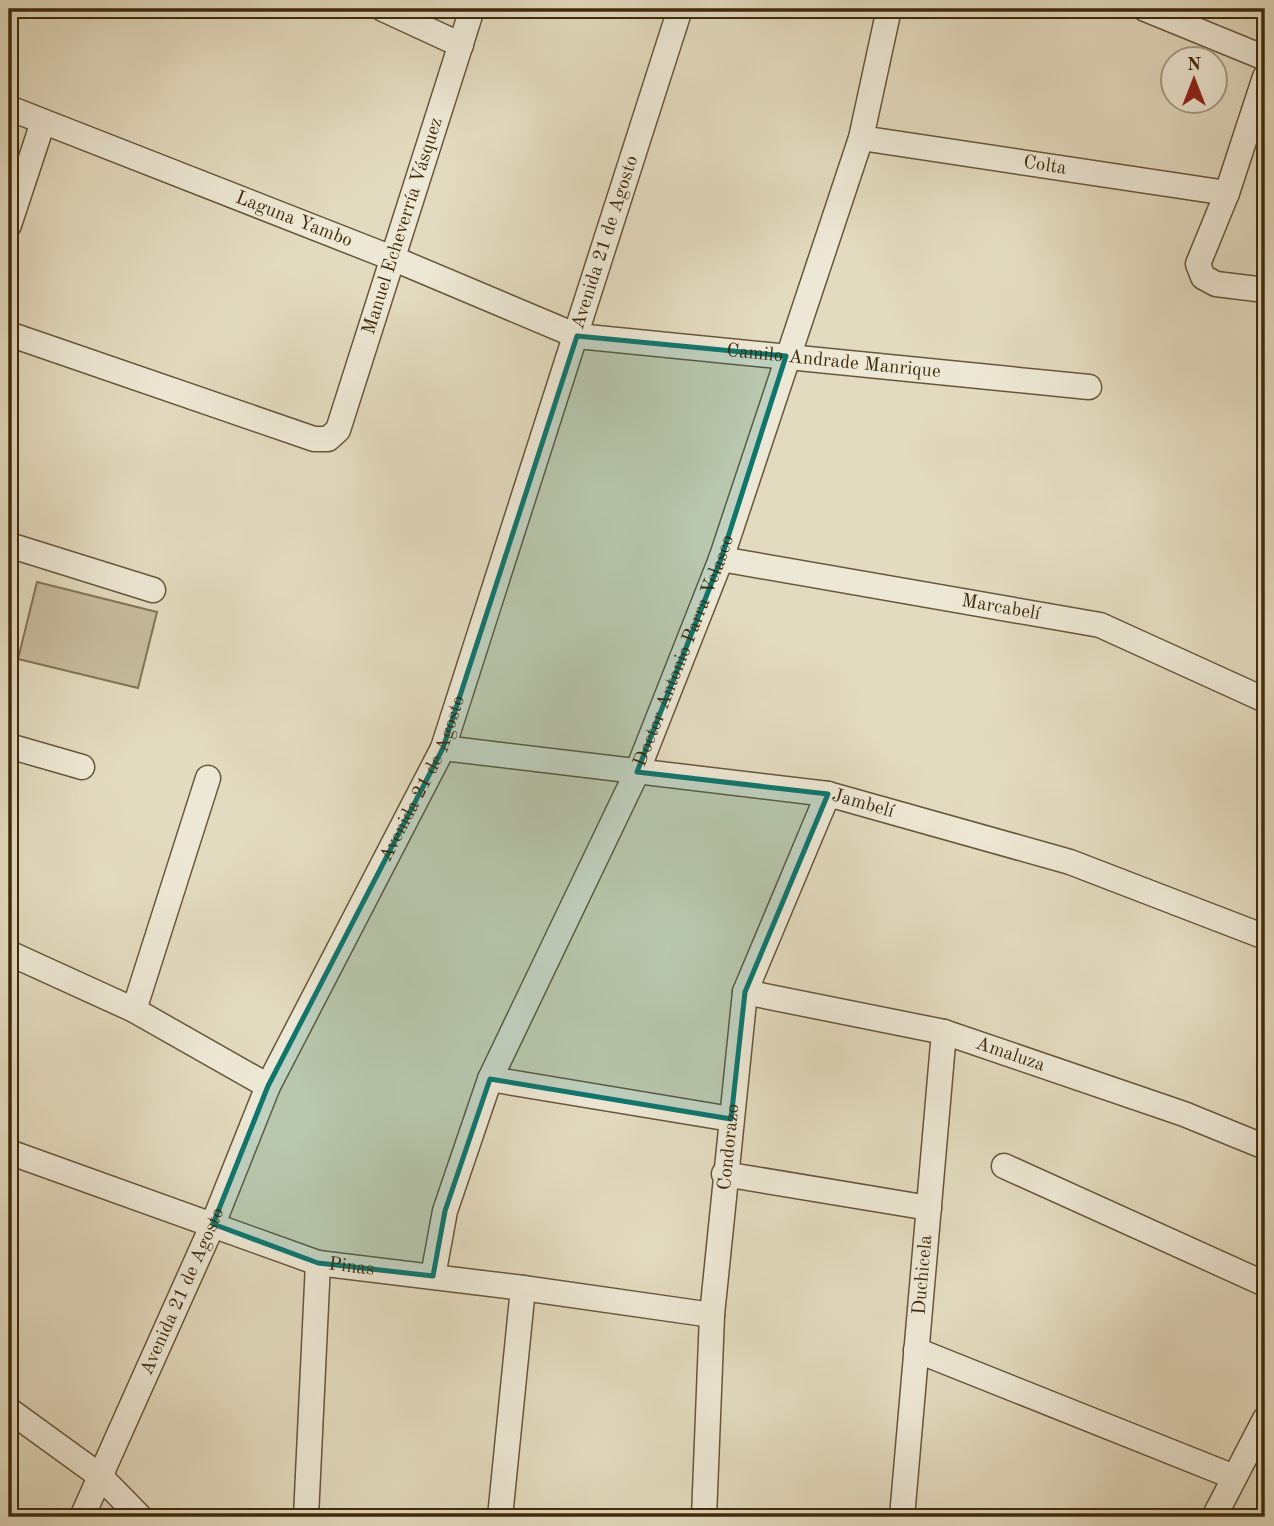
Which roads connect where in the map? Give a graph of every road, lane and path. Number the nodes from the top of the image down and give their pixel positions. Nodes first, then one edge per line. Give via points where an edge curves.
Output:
1 (383, 9) edge
2 (472, 9) edge
3 (680, 9) edge
4 (1146, 9) edge
5 (886, 10) edge
6 (461, 45) junction
7 (1265, 58) edge
8 (1265, 77) edge
9 (9, 108) edge
10 (43, 122) junction
11 (861, 138) junction
12 (1227, 193) junction
13 (9, 225) edge
14 (392, 258) junction
15 (1265, 290) edge
16 (9, 334) edge
17 (577, 336) junction
18 (786, 356) junction
19 (1089, 387) dead end
20 (9, 545) edge
21 (721, 559) junction
22 (153, 590) dead end
23 (1265, 700) edge
24 (9, 746) edge
25 (443, 748) junction
26 (82, 767) dead end
27 (637, 772) junction
28 (208, 778) dead end
29 (828, 794) junction
30 (1265, 937) edge
31 (9, 953) edge
32 (745, 992) junction
33 (134, 1010) junction
34 (944, 1032) junction
35 (490, 1079) junction
36 (268, 1086) junction
37 (731, 1119) junction
38 (1265, 1147) edge
39 (9, 1152) edge
40 (1004, 1166) dead end
41 (724, 1174) junction
42 (929, 1208) junction
43 (213, 1224) junction
44 (318, 1263) junction
45 (433, 1276) junction
46 (1265, 1284) edge
47 (523, 1288) junction
48 (712, 1315) junction
49 (916, 1350) junction
50 (9, 1410) edge
51 (1265, 1419) edge
52 (100, 1476) junction
53 (1234, 1477) junction
54 (82, 1517) edge
55 (140, 1517) edge
56 (306, 1517) edge
57 (500, 1517) edge
58 (704, 1517) edge
59 (902, 1517) edge
60 (1214, 1517) edge

1 - 6 street
2 - 6 street, Manuel Echeverría Vásquez
3 - 17 street, Avenida 21 de Agosto
4 - 7 street
5 - 11 street, Doctor Antonio Parra Velasco
6 - 14 street, Manuel Echeverría Vásquez
8 - 12 street
9 - 10 street, Laguna Yambo
10 - 13 street
10 - 14 street, Laguna Yambo
11 - 12 street, Colta
11 - 18 street, Doctor Antonio Parra Velasco
12 - 15 street via 1198,264 1203,277 1216,284
14 - 16 street, Manuel Echeverría Vásquez via 338,430 328,439 314,439
14 - 17 street, Laguna Yambo
17 - 18 street, Camilo Andrade Manrique
17 - 25 street, Avenida 21 de Agosto
18 - 19 street, Camilo Andrade Manrique
18 - 21 street, Doctor Antonio Parra Velasco
20 - 22 street
21 - 23 street, Marcabelí via 1100,625
21 - 27 street, Doctor Antonio Parra Velasco
24 - 26 street
25 - 27 street, Jambelí
25 - 36 street, Avenida 21 de Agosto
27 - 29 street, Jambelí
27 - 35 street, Doctor Antonio Parra Velasco
28 - 33 street
29 - 30 street, Jambelí via 1070,862
29 - 32 street, Condorazo
31 - 33 street
32 - 34 street, Amaluza
32 - 37 street, Condorazo
33 - 36 street
34 - 38 street, Amaluza via 1184,1114
34 - 42 street, Duchicela
35 - 37 street
35 - 45 street, Doctor Antonio Parra Velasco via 445,1211
36 - 43 street, Avenida 21 de Agosto
37 - 41 street, Condorazo
39 - 43 street, Pinas
40 - 46 street
41 - 42 street
41 - 48 street, Condorazo
42 - 49 street, Duchicela
43 - 44 street, Pinas
43 - 52 street, Avenida 21 de Agosto
44 - 45 street, Pinas
44 - 56 street
45 - 47 street, Pinas
47 - 48 street, Pinas
47 - 57 street
48 - 58 street, Condorazo
49 - 53 street
49 - 59 street, Duchicela
50 - 52 street
51 - 53 street
52 - 54 street, Avenida 21 de Agosto
52 - 55 street
53 - 60 street

